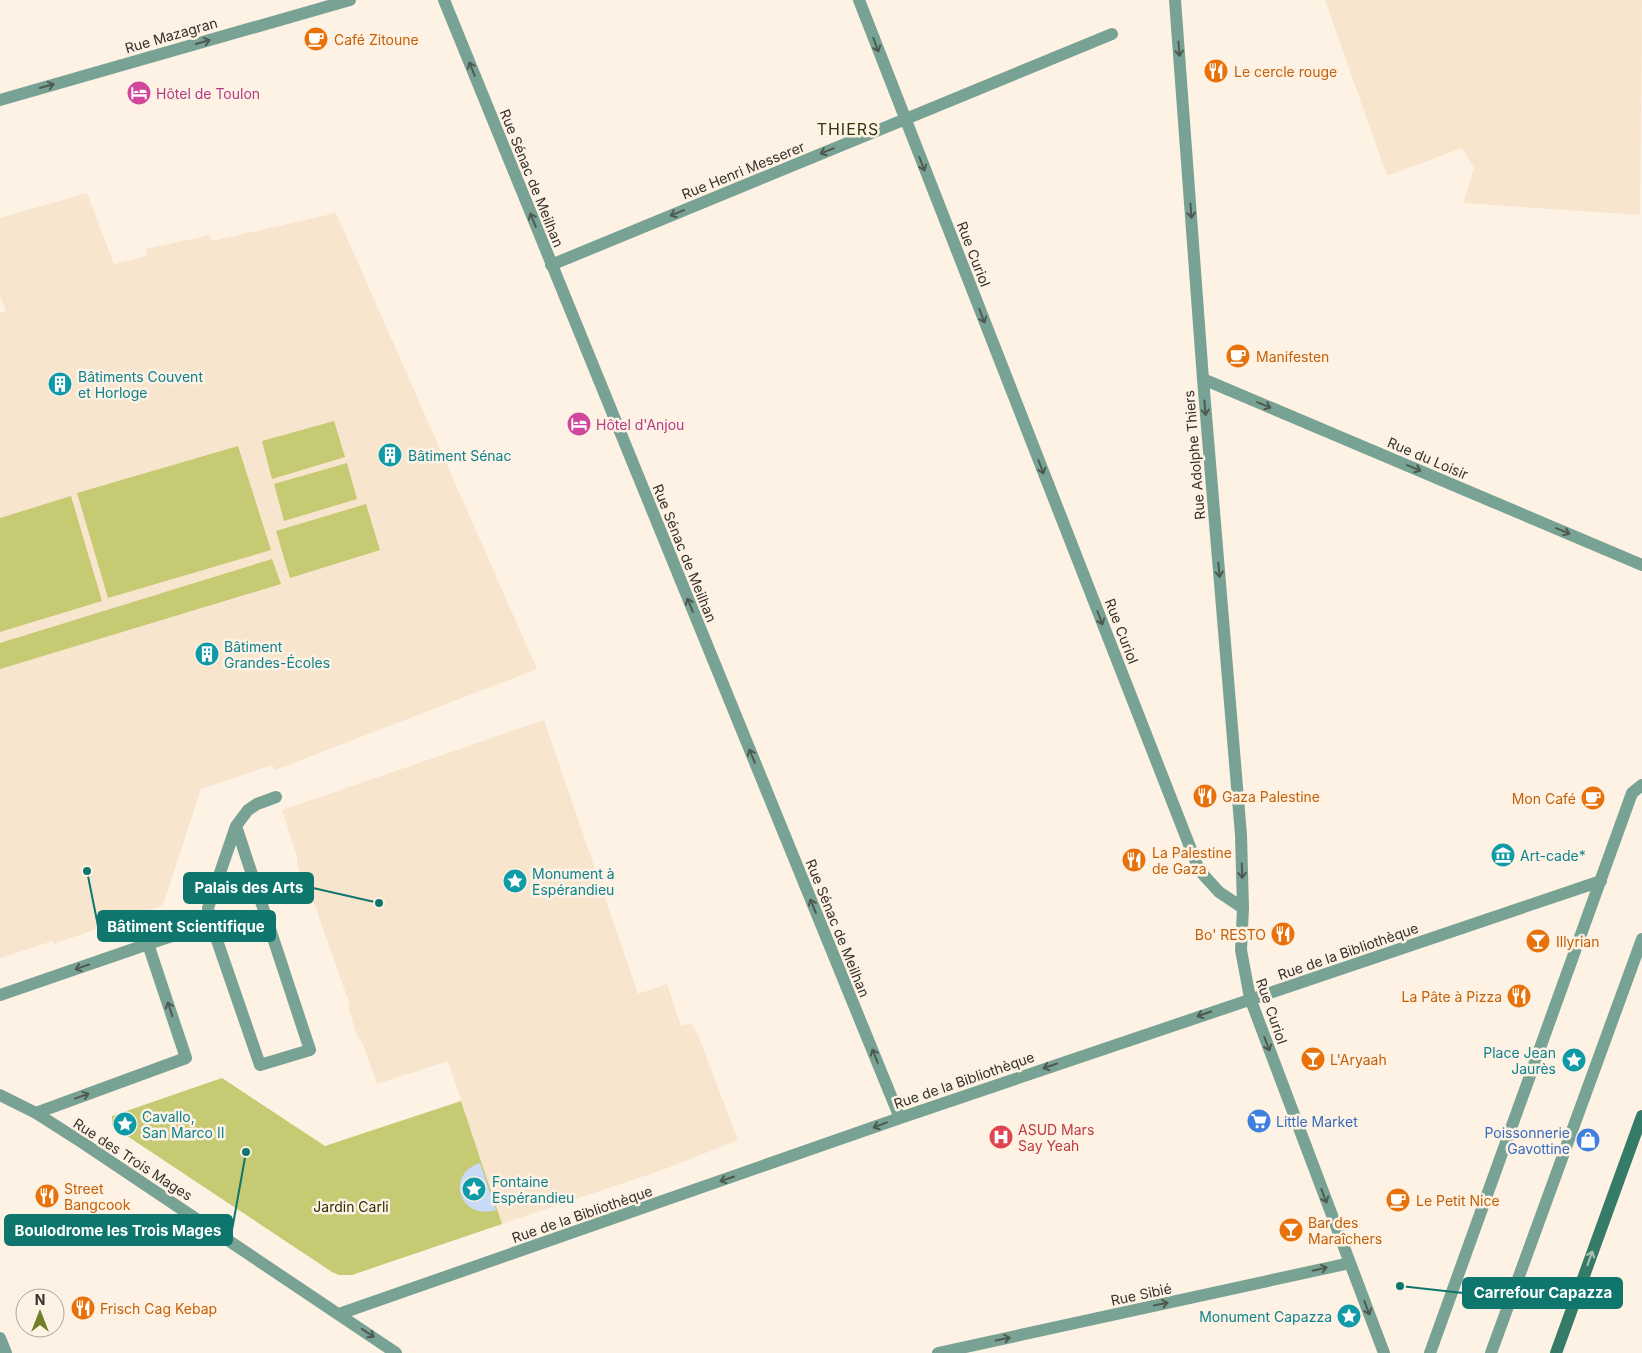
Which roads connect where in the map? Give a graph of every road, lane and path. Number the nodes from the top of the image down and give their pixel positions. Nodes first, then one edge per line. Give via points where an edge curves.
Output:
1 (350, 0) edge
2 (444, 0) edge
3 (858, 0) edge
4 (1175, 0) edge
5 (1112, 34) dead end
6 (0, 100) edge
7 (905, 119) junction
8 (551, 265) junction
9 (1203, 379) junction
10 (1642, 565) edge
11 (1642, 785) edge
12 (276, 797) dead end
13 (236, 826) junction
14 (1601, 881) junction
15 (1243, 908) junction
16 (211, 923) junction
17 (1642, 939) edge
18 (148, 944) junction
19 (0, 995) edge
20 (1250, 998) junction
21 (0, 1095) edge
22 (36, 1113) junction
23 (1642, 1116) edge
24 (900, 1118) junction
25 (1350, 1263) junction
26 (339, 1314) junction
27 (0, 1338) edge
28 (6, 1353) edge
29 (396, 1353) edge
30 (938, 1353) edge
31 (1384, 1353) edge
32 (1430, 1353) edge
33 (1491, 1353) edge
34 (1556, 1353) edge

6 -> 1 street, Rue Mazagran
8 -> 2 street, Rue Sénac de Meilhan
3 -> 7 street, Rue Curiol
4 -> 9 street, Rue Adolphe Thiers
5 - 7 street, Rue Henri Messerer
7 -> 8 street, Rue Henri Messerer
7 -> 15 street, Rue Curiol via 1199,870 1219,892
24 -> 8 street, Rue Sénac de Meilhan
9 -> 10 street, Rue du Loisir
9 -> 15 street, Rue Adolphe Thiers via 1241,835
11 - 14 street via 1632,793
12 - 13 street via 248,810
13 - 16 street via 208,908
13 - 16 street via 310,1050 260,1065
14 - 20 street, Rue de la Bibliothèque
14 - 32 street
15 - 20 street, Rue Curiol via 1241,956
16 - 18 street
17 - 33 street
18 -> 19 street
22 -> 18 street via 186,1058
20 -> 24 street, Rue de la Bibliothèque
20 -> 25 street, Rue Curiol
21 - 22 street, Rue des Trois Mages
22 - 26 street, Rue des Trois Mages
34 -> 23 street
24 -> 26 street, Rue de la Bibliothèque
30 -> 25 street, Rue Sibié
25 -> 31 street, Rue Curiol
26 -> 29 street, Rue des Trois Mages
27 - 28 street

